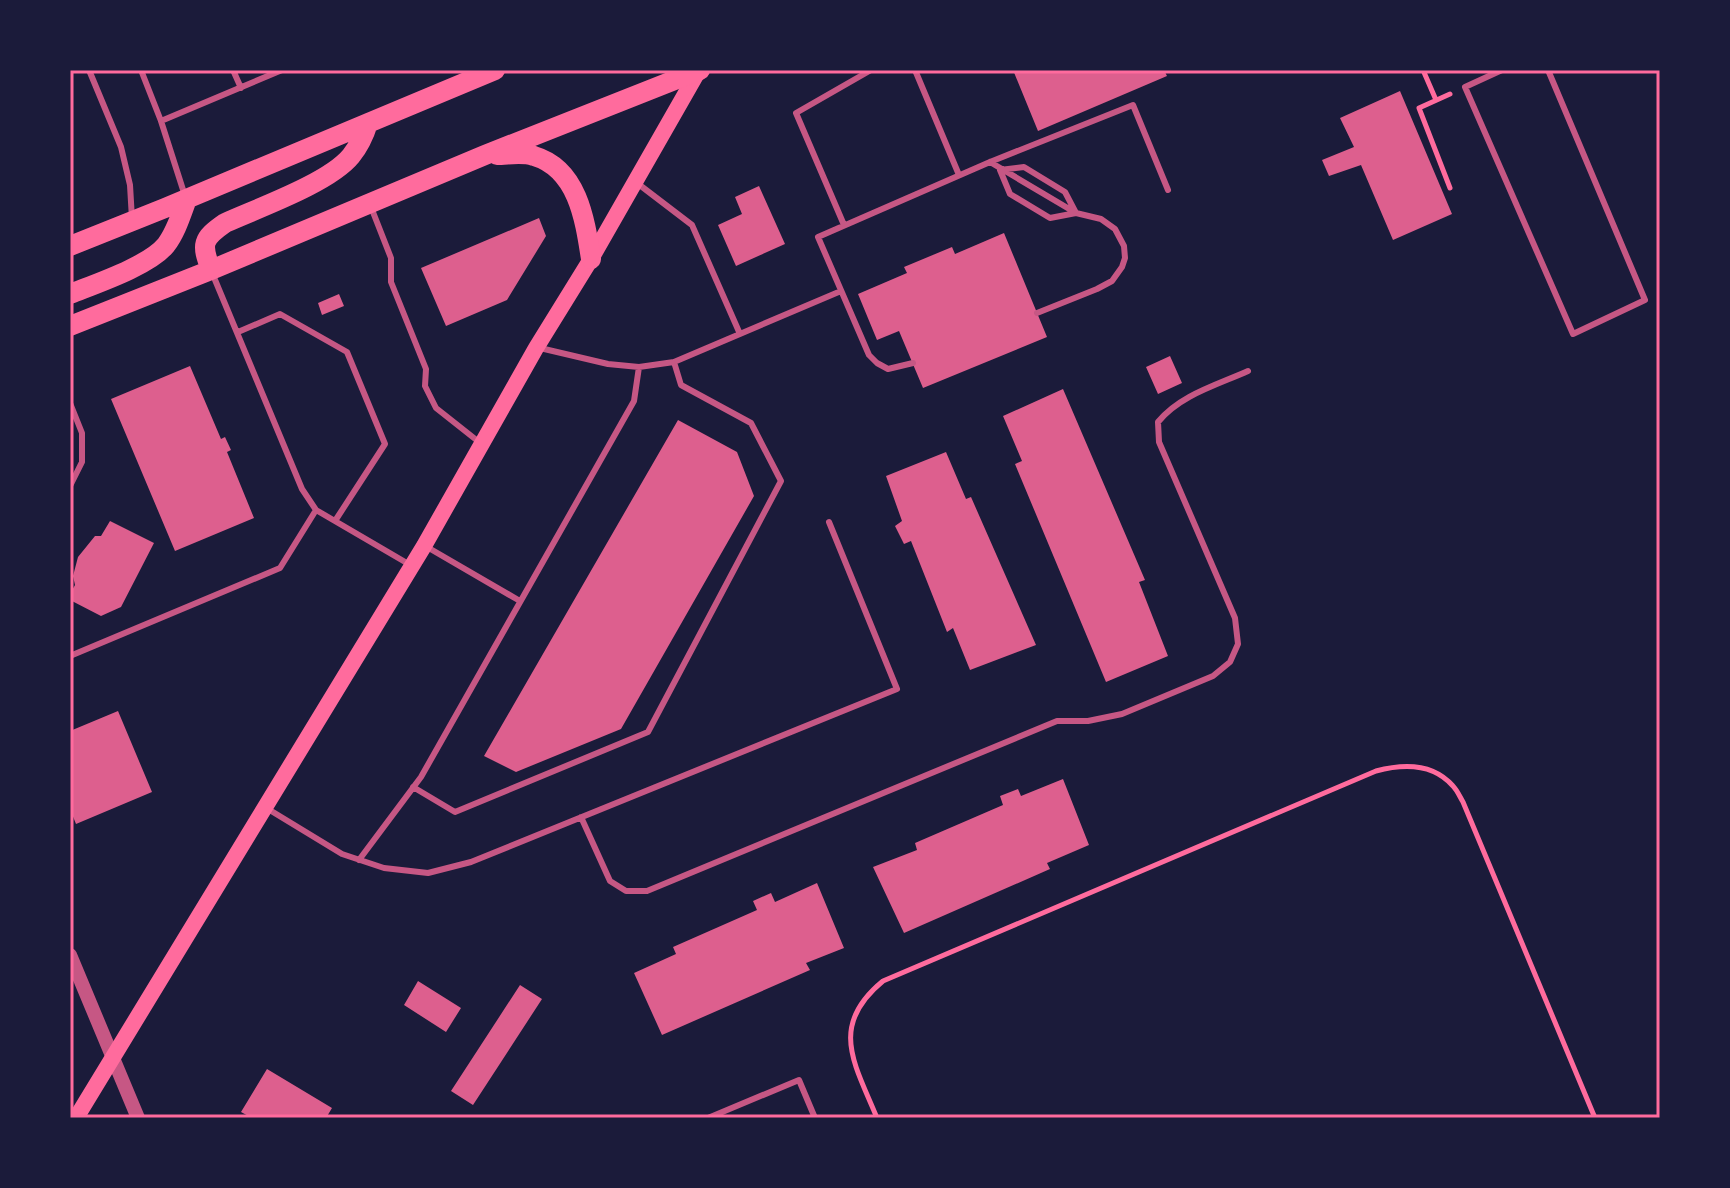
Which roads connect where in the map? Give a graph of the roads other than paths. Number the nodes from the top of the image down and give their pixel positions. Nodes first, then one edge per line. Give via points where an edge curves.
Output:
1 (89, 70) edge
2 (141, 70) edge
3 (233, 70) edge
4 (282, 70) edge
5 (495, 70) edge
6 (699, 70) edge
7 (871, 70) edge
8 (1502, 70) edge
9 (1548, 70) edge
10 (917, 71) edge
11 (241, 88) junction
12 (161, 121) junction
13 (368, 123) junction
14 (485, 155) junction
15 (990, 162) junction
16 (1000, 170) junction
17 (959, 175) junction
18 (635, 182) junction
19 (1168, 190) dead end
20 (187, 199) junction
21 (370, 204) junction
22 (1076, 213) junction
23 (133, 221) junction
24 (844, 225) junction
25 (70, 246) edge
26 (591, 259) junction
27 (211, 270) junction
28 (841, 291) junction
29 (70, 294) edge
30 (1037, 313) dead end
31 (70, 326) edge
32 (238, 332) junction
33 (740, 334) junction
34 (536, 348) junction
35 (674, 362) junction
36 (913, 363) dead end
37 (639, 367) junction
38 (1248, 371) dead end
39 (70, 403) edge
40 (482, 445) junction
41 (70, 486) edge
42 (316, 510) junction
43 (335, 521) junction
44 (829, 522) dead end
45 (424, 546) junction
46 (412, 566) junction
47 (520, 601) junction
48 (70, 656) edge
49 (413, 787) junction
50 (265, 807) junction
51 (581, 817) junction
52 (359, 860) junction
53 (70, 955) edge
54 (112, 1059) junction
55 (76, 1118) edge
56 (138, 1118) edge
57 (708, 1118) edge
58 (815, 1118) edge

1 - 23 lane via 121,147
2 - 12 lane
3 - 11 lane
4 - 11 lane
5 - 13 main road
6 - 14 main road
6 - 18 main road
7 - 24 lane via 796,113
8 - 9 lane via 1465,87 1573,334 1645,300
10 - 17 lane
11 - 12 lane
12 - 20 lane
13 - 20 main road
13 - 27 main road via 350,159 326,178 210,233 204,245
14 - 21 main road
14 - 26 main road via 532,155 565,177 585,216
15 - 16 lane
15 - 17 lane
15 - 19 lane via 1133,105
16 - 22 lane
16 - 22 lane via 1024,167 1065,192
16 - 22 lane via 1010,194 1050,218
17 - 24 lane
18 - 26 main road
18 - 33 lane via 692,225
20 - 23 main road
20 - 29 main road via 164,248
21 - 27 main road
21 - 40 lane via 391,258 391,282 426,369 425,386 436,408
22 - 30 lane via 1115,229 1124,246 1122,267 1112,281
23 - 25 main road
24 - 28 lane via 818,237
26 - 34 main road
27 - 31 main road
27 - 32 lane
28 - 33 lane
28 - 36 lane via 877,363 888,369
32 - 42 lane via 302,489
32 - 43 lane via 280,314 347,352 385,444
33 - 35 lane
34 - 37 lane
34 - 40 main road
35 - 37 lane
35 - 49 lane via 681,385 751,423 781,481 648,732 455,812
37 - 47 lane via 634,401
38 - 51 lane via 1168,409 1158,422 1159,442 1235,618 1238,644 1230,662 1213,676 1122,714 1057,721 647,891 626,891 610,881
39 - 41 lane via 82,433 82,462
40 - 45 main road
42 - 43 lane
42 - 48 lane via 280,568
43 - 46 lane
44 - 51 lane via 897,689
45 - 46 main road
45 - 47 lane
46 - 50 main road
47 - 49 lane
49 - 52 lane
50 - 52 lane
50 - 54 main road
51 - 52 lane via 471,862 428,873
53 - 54 street
54 - 55 main road
54 - 56 street
57 - 58 lane via 799,1080

